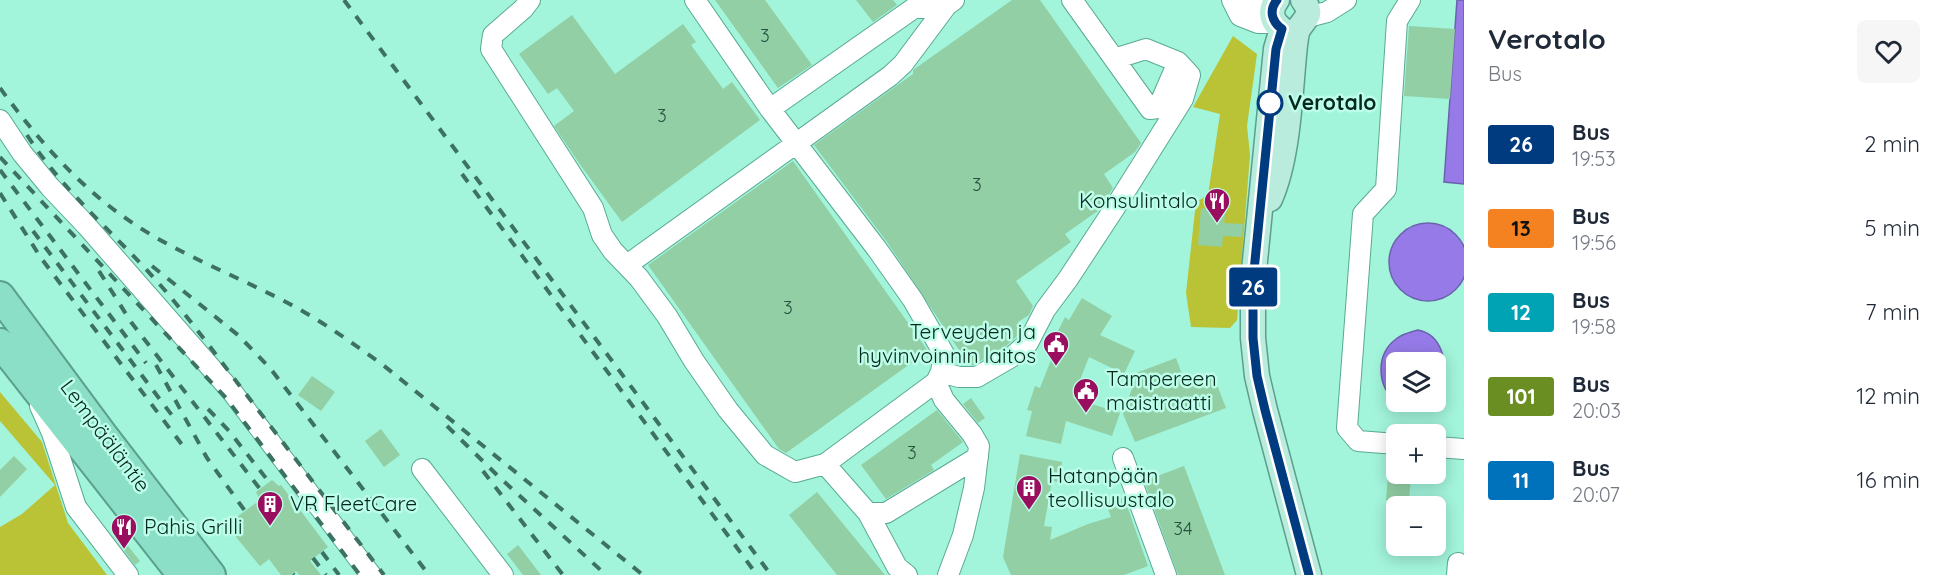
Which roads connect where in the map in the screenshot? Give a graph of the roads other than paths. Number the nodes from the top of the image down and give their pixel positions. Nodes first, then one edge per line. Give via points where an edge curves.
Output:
1 (530, 0) edge
2 (695, 0) edge
3 (1072, 0) edge
4 (1232, 0) edge
5 (1248, 0) edge
6 (1346, 0) edge
7 (1410, 0) edge
8 (951, 3) edge
9 (911, 4) edge
10 (1293, 11) edge
11 (1114, 58) junction
12 (1178, 62) junction
13 (770, 109) junction
14 (0, 120) edge
15 (797, 143) junction
16 (627, 265) junction
17 (0, 296) edge
18 (0, 343) edge
19 (27, 376) junction
20 (938, 377) junction
21 (1386, 443) edge
22 (1446, 448) edge
23 (1464, 450) edge
24 (978, 457) junction
25 (1123, 458) dead end
26 (825, 464) junction
27 (422, 469) dead end
28 (868, 513) junction
29 (128, 575) edge
30 (182, 575) edge
31 (211, 575) edge
32 (371, 575) edge
33 (504, 575) edge
34 (907, 575) edge
35 (948, 575) edge
36 (1166, 575) edge
37 (1309, 575) edge

1 - 16 street via 493,34 491,49 593,208 607,243
2 - 13 street
3 - 11 street
4 - 10 street via 1240,16 1258,23
5 - 10 street
6 - 10 street via 1327,12
7 - 21 street via 1398,21 1386,189 1364,214 1347,428 1358,441
8 - 9 street
8 - 15 street via 890,76
9 - 13 street
10 - 37 main road via 1276,49 1252,324 1257,376
11 - 12 street via 1146,49
11 - 12 street via 1150,109 1158,108
12 - 20 street via 1190,75 1183,99 1045,310 1028,343 977,377
13 - 15 street
14 - 32 street via 50,187 233,393
15 - 16 street
15 - 20 street via 913,300 944,354
16 - 26 street via 667,316 728,410 765,455 795,472
17 - 31 highway, Lempääläntie
18 - 19 highway, Lempääläntie
19 - 29 street via 52,433 76,507
19 - 30 highway, Lempääläntie
20 - 24 street via 944,400 979,446
20 - 26 street
22 - 23 street
24 - 28 street via 886,513
24 - 35 street via 963,535
25 - 36 street
26 - 28 street
27 - 33 street
28 - 34 street via 897,567

